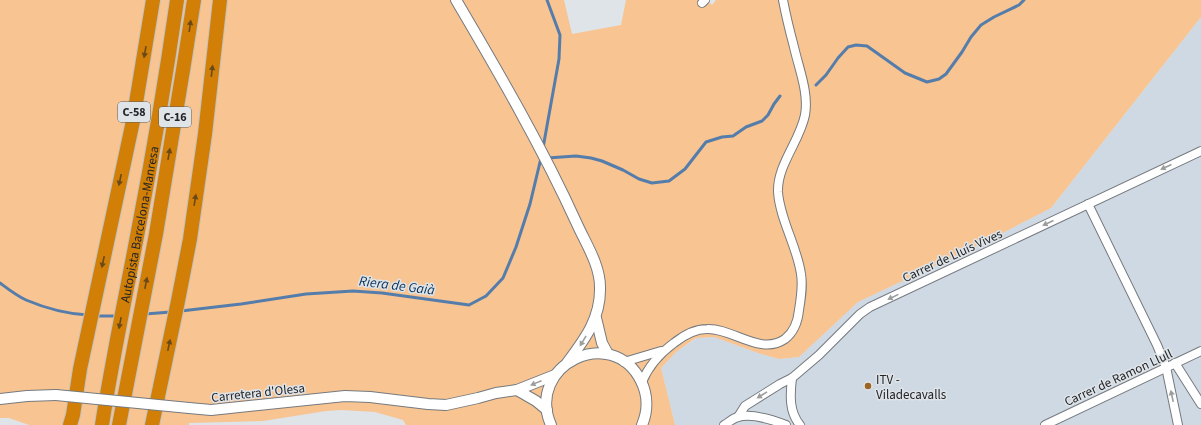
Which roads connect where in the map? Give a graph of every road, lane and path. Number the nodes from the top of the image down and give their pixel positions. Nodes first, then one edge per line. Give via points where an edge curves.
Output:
1 (153, 0) edge
2 (177, 0) edge
3 (194, 0) edge
4 (220, 0) edge
5 (456, 0) edge
6 (783, 0) edge
7 (1201, 151) edge
8 (1088, 204) junction
9 (596, 318) junction
10 (663, 350) junction
11 (1201, 351) edge
12 (608, 354) junction
13 (624, 362) junction
14 (567, 363) junction
15 (1175, 363) junction
16 (1166, 367) junction
17 (555, 375) junction
18 (792, 378) junction
19 (642, 382) junction
20 (517, 390) junction
21 (0, 399) edge
22 (1201, 404) edge
23 (547, 410) junction
24 (738, 417) junction
25 (71, 422) edge
26 (102, 425) edge
27 (119, 425) edge
28 (152, 425) edge
29 (551, 425) edge
30 (642, 425) edge
31 (724, 425) edge
32 (786, 425) edge
33 (800, 425) edge
34 (1045, 425) edge
35 (1178, 425) edge

1 -> 25 highway, C-58 via 133,121
2 -> 26 highway, Autopista Barcelona-Manresa / C-16
27 -> 3 highway, Autopista Barcelona-Manresa / C-16 via 156,234
28 -> 4 highway via 190,239
5 - 9 street via 545,158 589,250 600,282
6 - 10 street via 806,102 802,125 778,186 781,208 801,272 802,295 796,322 786,338 770,345 708,329 687,334
7 -> 8 street, Carrer de Lluís Vives
8 - 16 street
8 -> 18 street, Carrer de Lluís Vives via 870,307
9 - 12 street via 602,343
9 -> 14 street via 581,345
10 - 13 street
10 - 19 street via 649,367
11 - 15 street, Carrer de Ramon Llull
12 - 13 street
12 - 14 street via 587,354
13 - 19 street via 634,370
14 - 17 street
15 - 16 street, Carrer de Ramon Llull
15 - 22 street
16 - 34 street, Carrer de Ramon Llull
35 -> 16 street
17 -> 20 street, Carretera d'Olesa
17 - 23 street via 546,398
18 -> 24 street, Carrer de Lluís Vives via 745,406
18 - 33 street via 792,409
19 - 30 street via 646,413
20 - 21 street, Carretera d'Olesa, bridge via 446,405 345,396 211,410 56,395
20 - 23 street
23 - 29 street
24 - 31 street
24 - 32 street via 752,416

